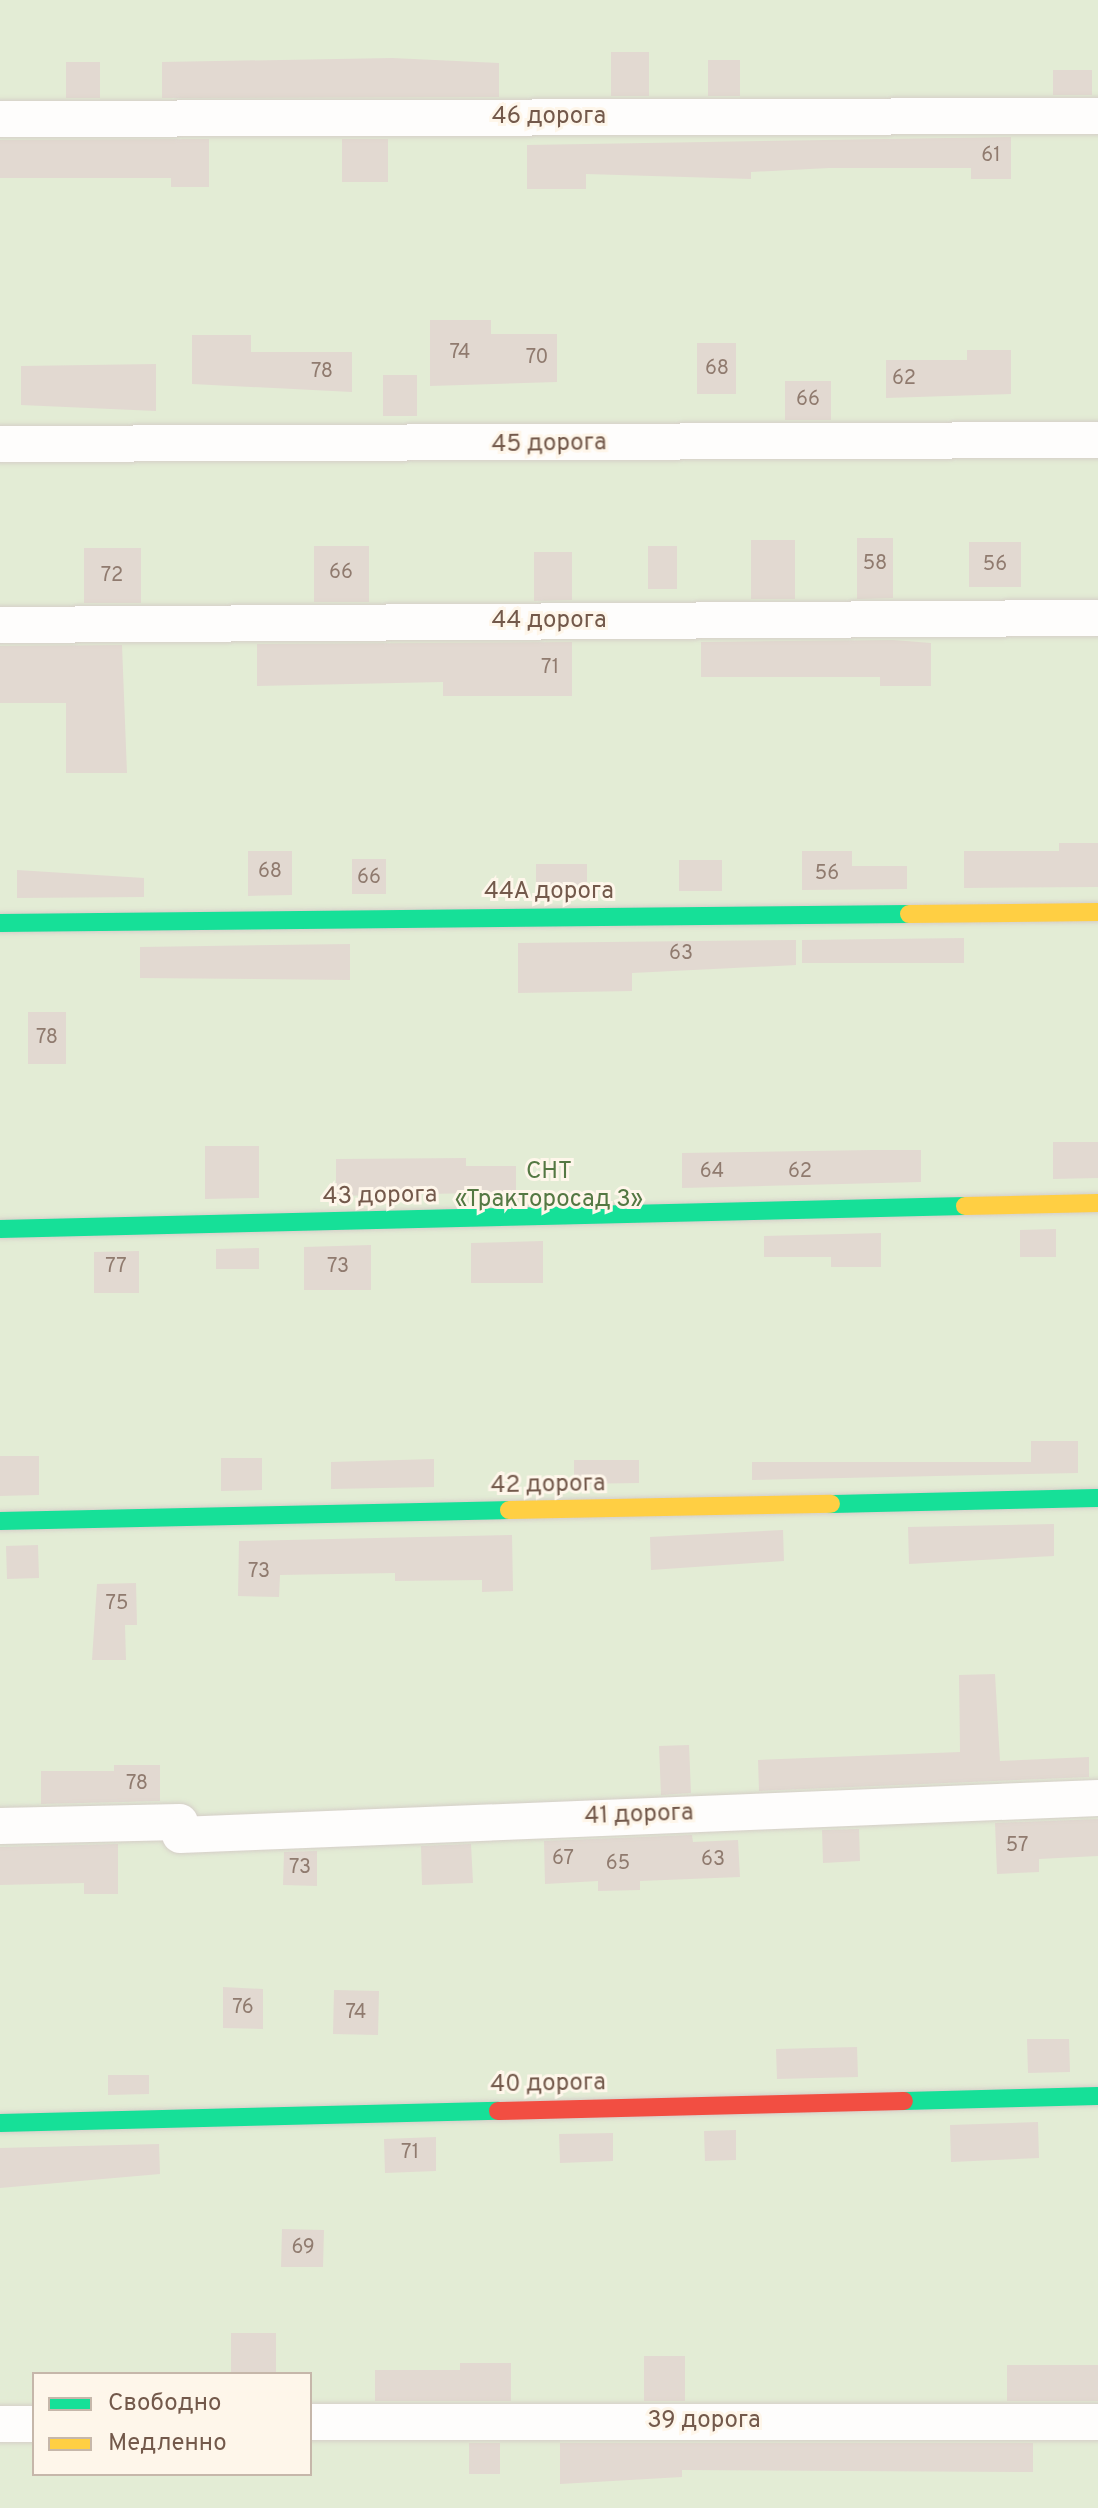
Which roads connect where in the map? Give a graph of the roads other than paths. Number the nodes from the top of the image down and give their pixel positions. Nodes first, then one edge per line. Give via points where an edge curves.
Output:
1 (1098, 116) edge
2 (0, 119) edge
3 (1098, 440) edge
4 (0, 444) edge
5 (1098, 618) edge
6 (0, 625) edge
7 (1098, 912) edge
8 (0, 923) edge
9 (1098, 1203) edge
10 (0, 1229) edge
11 (1098, 1498) edge
12 (0, 1521) edge
13 (1098, 1798) edge
14 (0, 1826) edge
15 (1098, 2096) edge
16 (0, 2123) edge
17 (312, 2422) edge
18 (1098, 2422) edge
19 (0, 2424) edge
20 (32, 2424) edge

1 - 2 street, 46 дорога
3 - 4 street, 45 дорога
5 - 6 street, 44 дорога
7 - 8 street, 44А дорога
9 - 10 street, 43 дорога
11 - 12 street, 42 дорога
13 - 14 street, 41 дорога via 180,1828
15 - 16 street, 40 дорога
17 - 18 street, 39 дорога
19 - 20 street

